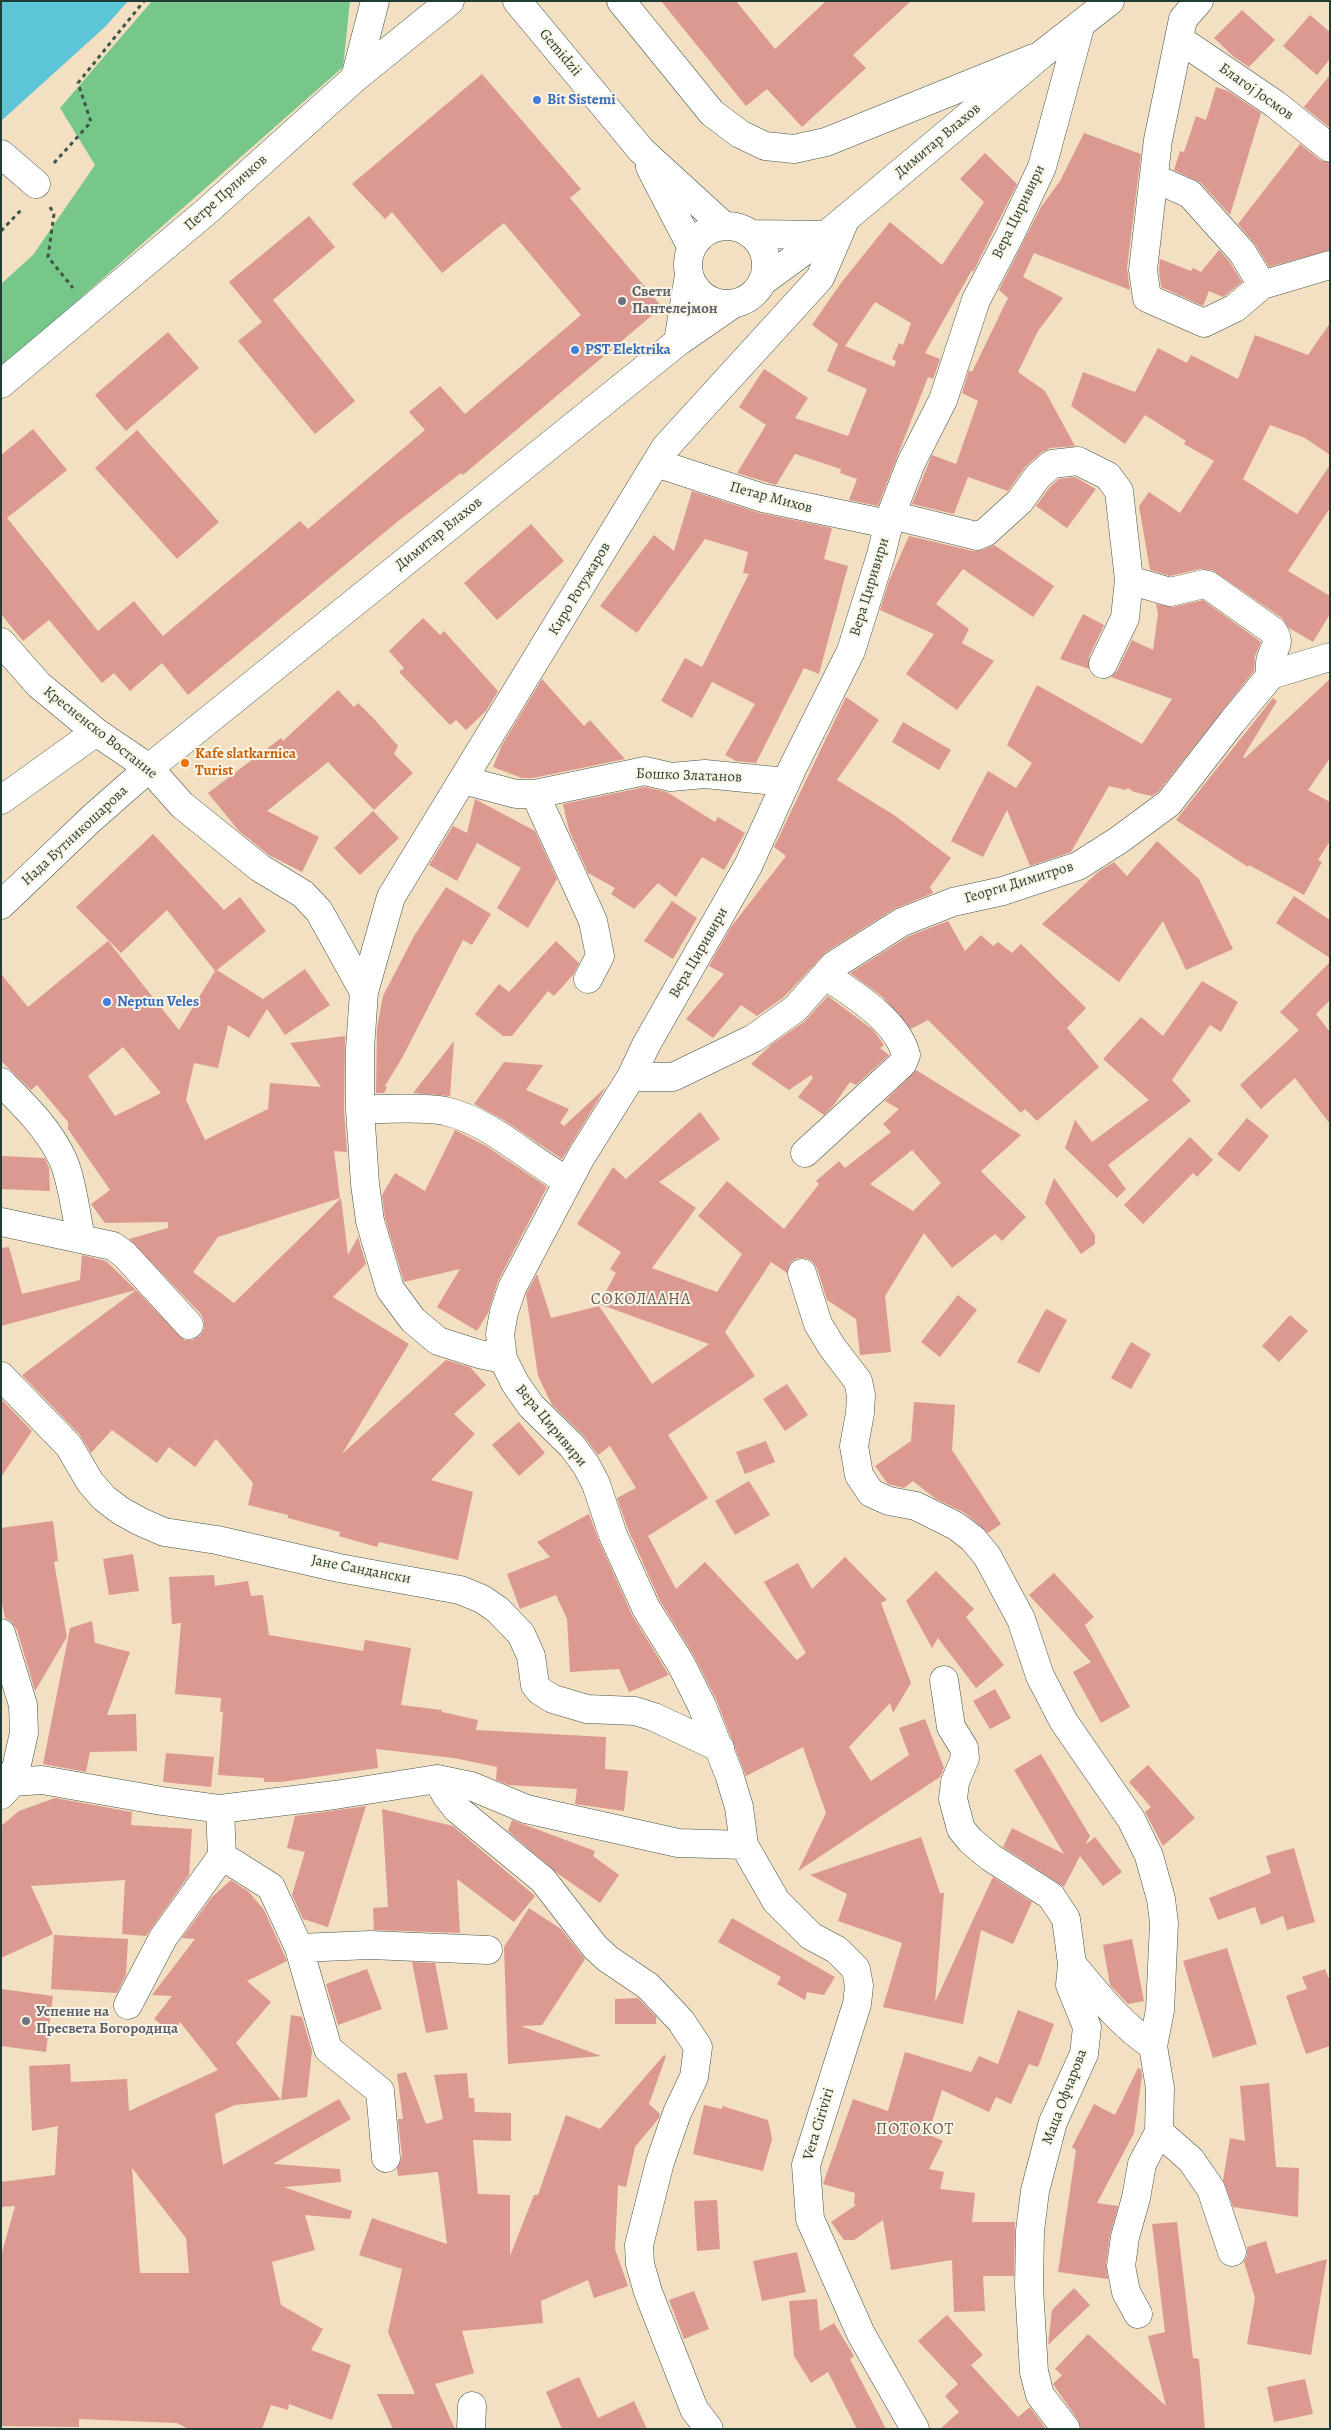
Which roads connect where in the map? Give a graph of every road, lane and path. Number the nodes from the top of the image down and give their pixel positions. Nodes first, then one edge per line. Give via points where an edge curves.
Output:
1 (144, 1) edge
2 (450, 1) edge
3 (517, 1) edge
4 (621, 1) edge
5 (1110, 1) edge
6 (1199, 1) edge
7 (376, 3) edge
8 (1080, 27) junction
9 (1180, 39) junction
10 (1042, 55) junction
11 (355, 78) junction
12 (1330, 148) edge
13 (640, 149) junction
14 (1, 154) edge
15 (1154, 178) junction
16 (36, 184) junction
17 (846, 218) junction
18 (724, 226) junction
19 (750, 234) junction
20 (826, 235) junction
21 (692, 248) junction
22 (1330, 265) edge
23 (689, 275) junction
24 (762, 282) junction
25 (1262, 285) junction
26 (733, 304) junction
27 (90, 310) junction
28 (678, 342) junction
29 (1, 384) edge
30 (656, 464) junction
31 (889, 519) junction
32 (1129, 580) junction
33 (1, 642) edge
34 (1330, 657) edge
35 (1103, 664) dead end
36 (1271, 675) junction
37 (96, 732) junction
38 (149, 768) junction
39 (463, 780) junction
40 (786, 782) junction
41 (535, 794) junction
42 (1, 800) edge
43 (1, 905) edge
44 (825, 975) junction
45 (588, 978) dead end
46 (364, 992) junction
47 (631, 1077) junction
48 (1, 1082) edge
49 (360, 1109) junction
50 (805, 1153) dead end
51 (568, 1181) junction
52 (1, 1222) edge
53 (81, 1238) junction
54 (802, 1273) dead end
55 (189, 1325) dead end
56 (503, 1358) junction
57 (1, 1376) edge
58 (1, 1632) edge
59 (944, 1680) dead end
60 (720, 1748) junction
61 (437, 1779) junction
62 (5, 1785) edge
63 (220, 1809) junction
64 (744, 1845) junction
65 (222, 1856) junction
66 (299, 1948) junction
67 (488, 1950) dead end
68 (1072, 1964) junction
69 (128, 2005) dead end
70 (1153, 2046) junction
71 (1159, 2132) junction
72 (386, 2158) dead end
73 (1232, 2252) dead end
74 (1138, 2314) dead end
75 (709, 2429) edge
76 (915, 2429) edge
77 (1066, 2429) edge

1 - 16 path via 78,83 91,122
2 - 11 street, Петре Прличков
3 - 13 street, Gemidzii
4 - 10 street via 712,114 740,134 765,146 794,149 826,142
5 - 8 street, Димитар Влахов
6 - 9 street via 1184,19
7 - 11 street
8 - 10 street, Димитар Влахов
8 - 31 street, Вера Циривири via 1042,167 976,300 943,400 911,463
9 - 12 street, Благој Јосмов via 1275,104
9 - 15 street via 1158,140
10 - 17 street, Димитар Влахов
11 - 27 street, Петре Прличков via 207,211
13 - 18 street
13 - 21 street
14 - 16 street
15 - 25 street via 1190,194 1242,252
15 - 25 street via 1143,270 1147,298 1204,322 1235,308
16 - 27 path via 54,214 48,257
17 - 20 street, Димитар Влахов
17 - 30 street, Киро Рогужаров via 820,278 666,448
18 - 19 street
18 - 21 street via 699,237
19 - 20 street
19 - 24 street via 765,256
20 - 24 street, Димитар Влахов
21 - 23 street via 688,261
22 - 25 street
23 - 26 street via 705,298 718,304
23 - 28 street
24 - 26 street via 755,293
26 - 28 street, Димитар Влахов
27 - 29 street, Петре Прличков
28 - 38 street, Димитар Влахов
30 - 31 street, Петар Михов via 763,498
30 - 39 street, Киро Рогужаров
31 - 32 street, Петар Михов via 966,534 982,534 1020,502 1043,471 1058,463 1078,461 1108,476 1119,491
31 - 40 street, Вера Циривири via 851,651
32 - 35 street, Петар Михов via 1125,618
32 - 36 street via 1170,592 1204,584 1218,591 1278,637 1269,664
33 - 37 street, Кресненско Востание via 39,685
34 - 36 street
36 - 44 street, Георги Димитров via 1169,803 1119,840 1078,866 1002,891 953,902 902,922 834,965
37 - 38 street, Кресненско Востание
37 - 42 street
38 - 43 street, Нада Бутникошарова via 91,818
38 - 46 street, Кресненско Востание via 182,805 260,868 303,894 319,911
39 - 41 street, Бошко Златанов via 516,794
39 - 46 street, Киро Рогужаров via 391,897
40 - 41 street, Бошко Златанов via 705,774 671,777 645,771
40 - 47 street, Вера Циривири via 748,866
41 - 45 street via 593,921 600,956
44 - 47 street, Георги Димитров via 795,1009 754,1038 673,1076
44 - 50 street via 881,1017 902,1044 906,1055 902,1064
46 - 49 street
47 - 51 street, Вера Циривири
48 - 53 street via 48,1134 64,1161
49 - 51 street via 446,1111 497,1134
49 - 56 street via 370,1221 390,1289 413,1320 438,1341
51 - 56 street, Вера Циривири via 512,1288 500,1334
52 - 53 street
53 - 55 street via 120,1250
54 - 70 street via 818,1324 858,1381 860,1413 854,1446 859,1475 871,1493 888,1501 916,1506 956,1526 973,1538 987,1556 1021,1619 1040,1676 1064,1722 1131,1819 1149,1856 1164,1923 1160,2010
56 - 60 street, Вера Циривири via 531,1406 572,1446 586,1465 646,1608 685,1671
57 - 60 street, Јане Сандански via 69,1446 90,1482 104,1498 141,1522 164,1532 460,1590 498,1610 521,1634 531,1656 535,1685 553,1699 587,1709 635,1711
58 - 62 street via 22,1705 24,1733
59 - 68 street, Маца Офчарова via 951,1727 964,1748 965,1758 955,1782 953,1798 961,1829 990,1858 1051,1896 1066,1919
60 - 64 street, Вера Циривири via 739,1807
61 - 63 street
61 - 64 street via 471,1786 526,1809 678,1843
61 - 75 street via 457,1809 543,1880 595,1947 648,1986 681,2021 698,2046 694,2077 660,2162 640,2245 640,2264 694,2409
62 - 63 street via 42,1780
63 - 65 street
64 - 76 street, Vera Ciriviri via 776,1901 810,1936 837,1950 856,1969 860,1986 857,2004 806,2165 810,2219 861,2334
65 - 66 street via 271,1887
65 - 69 street via 163,1938
66 - 67 street via 370,1945
66 - 72 street via 328,2049 380,2091
68 - 70 street via 1112,2012
68 - 77 street, Маца Офчарова via 1070,1985 1088,2027 1084,2054 1053,2122 1035,2191 1029,2287 1034,2372 1040,2395
70 - 71 street via 1160,2088
71 - 73 street via 1191,2160 1211,2189
71 - 74 street via 1142,2164 1121,2266 1126,2292

